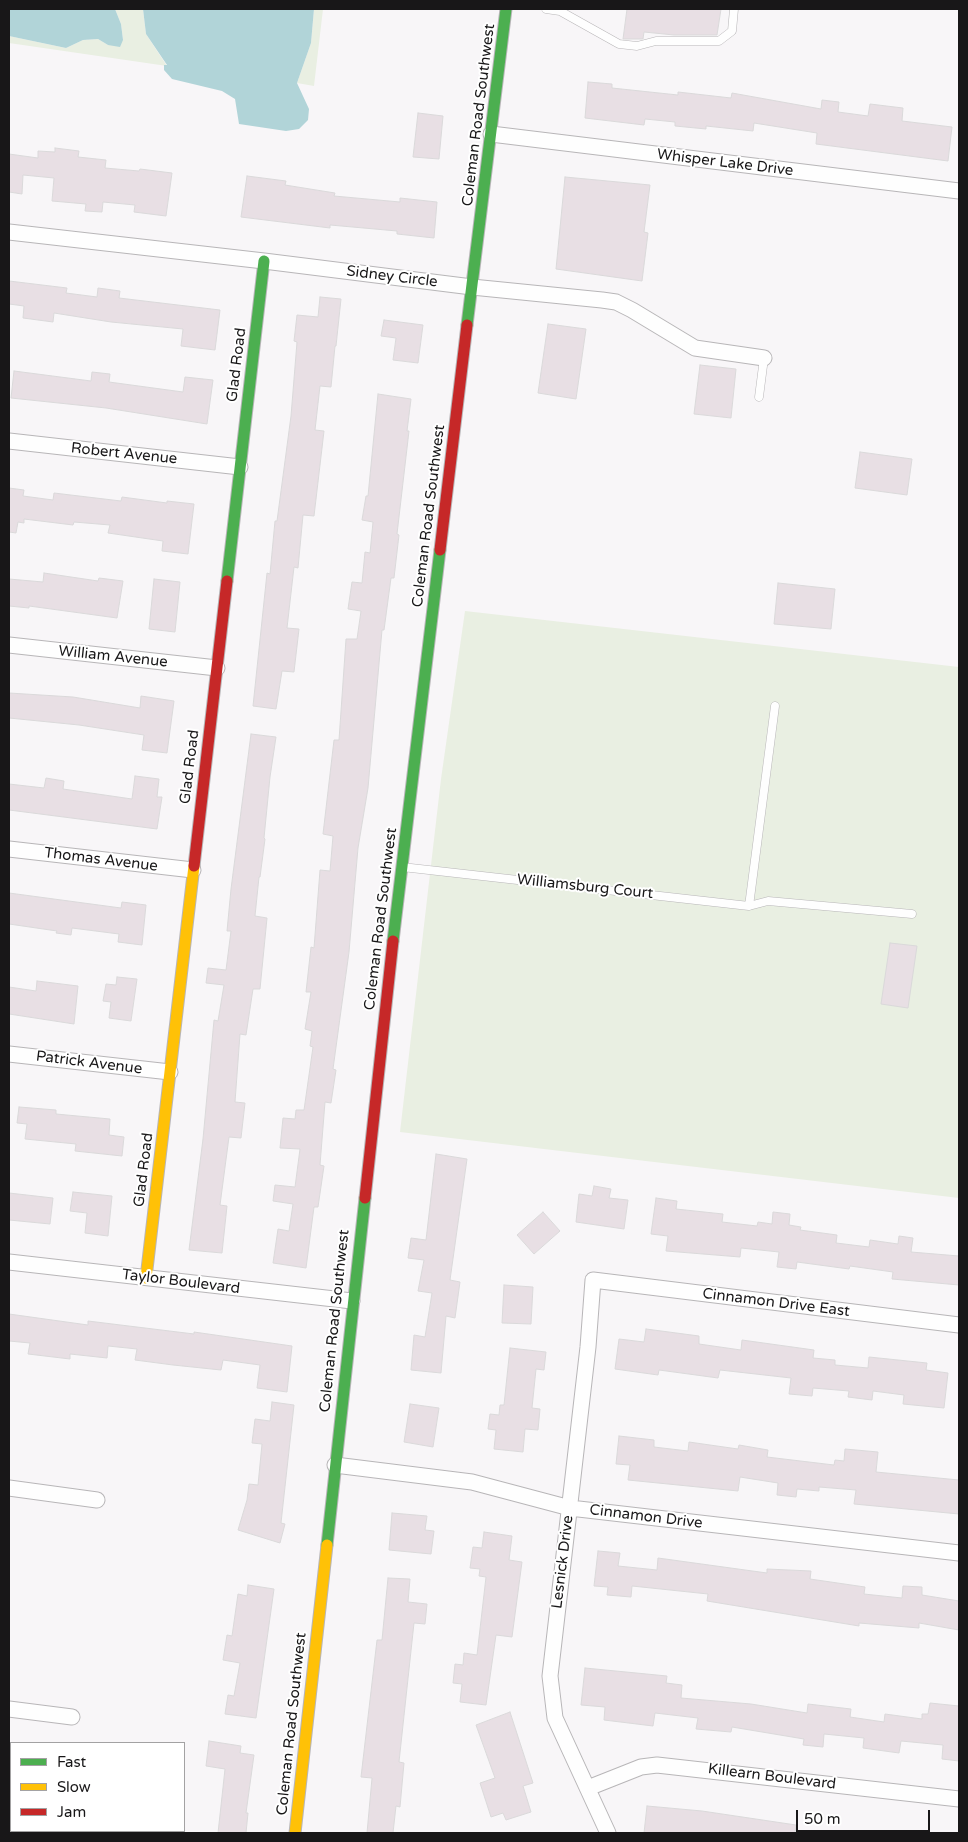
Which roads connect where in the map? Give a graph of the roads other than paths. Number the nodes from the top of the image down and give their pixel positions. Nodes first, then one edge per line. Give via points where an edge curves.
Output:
1 (506, 9) edge
2 (546, 9) edge
3 (734, 9) edge
4 (491, 134) junction
5 (959, 191) edge
6 (9, 232) edge
7 (264, 260) junction
8 (472, 287) junction
9 (764, 358) joint
10 (760, 397) dead end
11 (9, 441) edge
12 (240, 467) junction
13 (9, 645) edge
14 (216, 668) junction
15 (775, 706) dead end
16 (9, 849) edge
17 (401, 867) junction
18 (192, 870) junction
19 (749, 906) junction
20 (912, 914) dead end
21 (9, 1054) edge
22 (170, 1072) junction
23 (9, 1262) edge
24 (146, 1278) junction
25 (593, 1280) joint
26 (352, 1302) junction
27 (959, 1325) edge
28 (335, 1465) junction
29 (9, 1488) edge
30 (97, 1500) dead end
31 (570, 1508) junction
32 (959, 1553) edge
33 (9, 1709) edge
34 (72, 1717) dead end
35 (588, 1788) junction
36 (959, 1799) edge
37 (295, 1833) edge
38 (608, 1833) edge

1 - 4 street, Coleman Road Southwest
2 - 3 lane via 560,11 619,44 637,46 656,41 719,42 732,31
4 - 5 street, Whisper Lake Drive
4 - 8 street, Coleman Road Southwest
6 - 7 street, Sidney Circle
7 - 8 street, Sidney Circle
7 - 12 street, Glad Road
8 - 9 street, Sidney Circle via 616,302 695,348
8 - 17 street, Coleman Road Southwest
9 - 10 lane
11 - 12 street, Robert Avenue
12 - 14 street, Glad Road
13 - 14 street, William Avenue
14 - 18 street, Glad Road
15 - 19 lane
16 - 18 street, Thomas Avenue
17 - 19 lane, Williamsburg Court
17 - 26 street, Coleman Road Southwest
18 - 22 street, Glad Road
19 - 20 lane, Williamsburg Court via 768,901
21 - 22 street, Patrick Avenue
22 - 24 street, Glad Road
23 - 24 street, Taylor Boulevard
24 - 26 street, Taylor Boulevard
25 - 27 street, Cinnamon Drive East
25 - 31 street, Lesnick Drive
26 - 28 street, Coleman Road Southwest
28 - 31 street, Cinnamon Drive via 472,1482
28 - 37 street, Coleman Road Southwest
29 - 30 street
31 - 32 street, Cinnamon Drive
31 - 35 street, Lesnick Drive via 550,1690 555,1718
33 - 34 street
35 - 36 street, Killearn Boulevard via 641,1766 664,1765
35 - 38 street, Lesnick Drive

